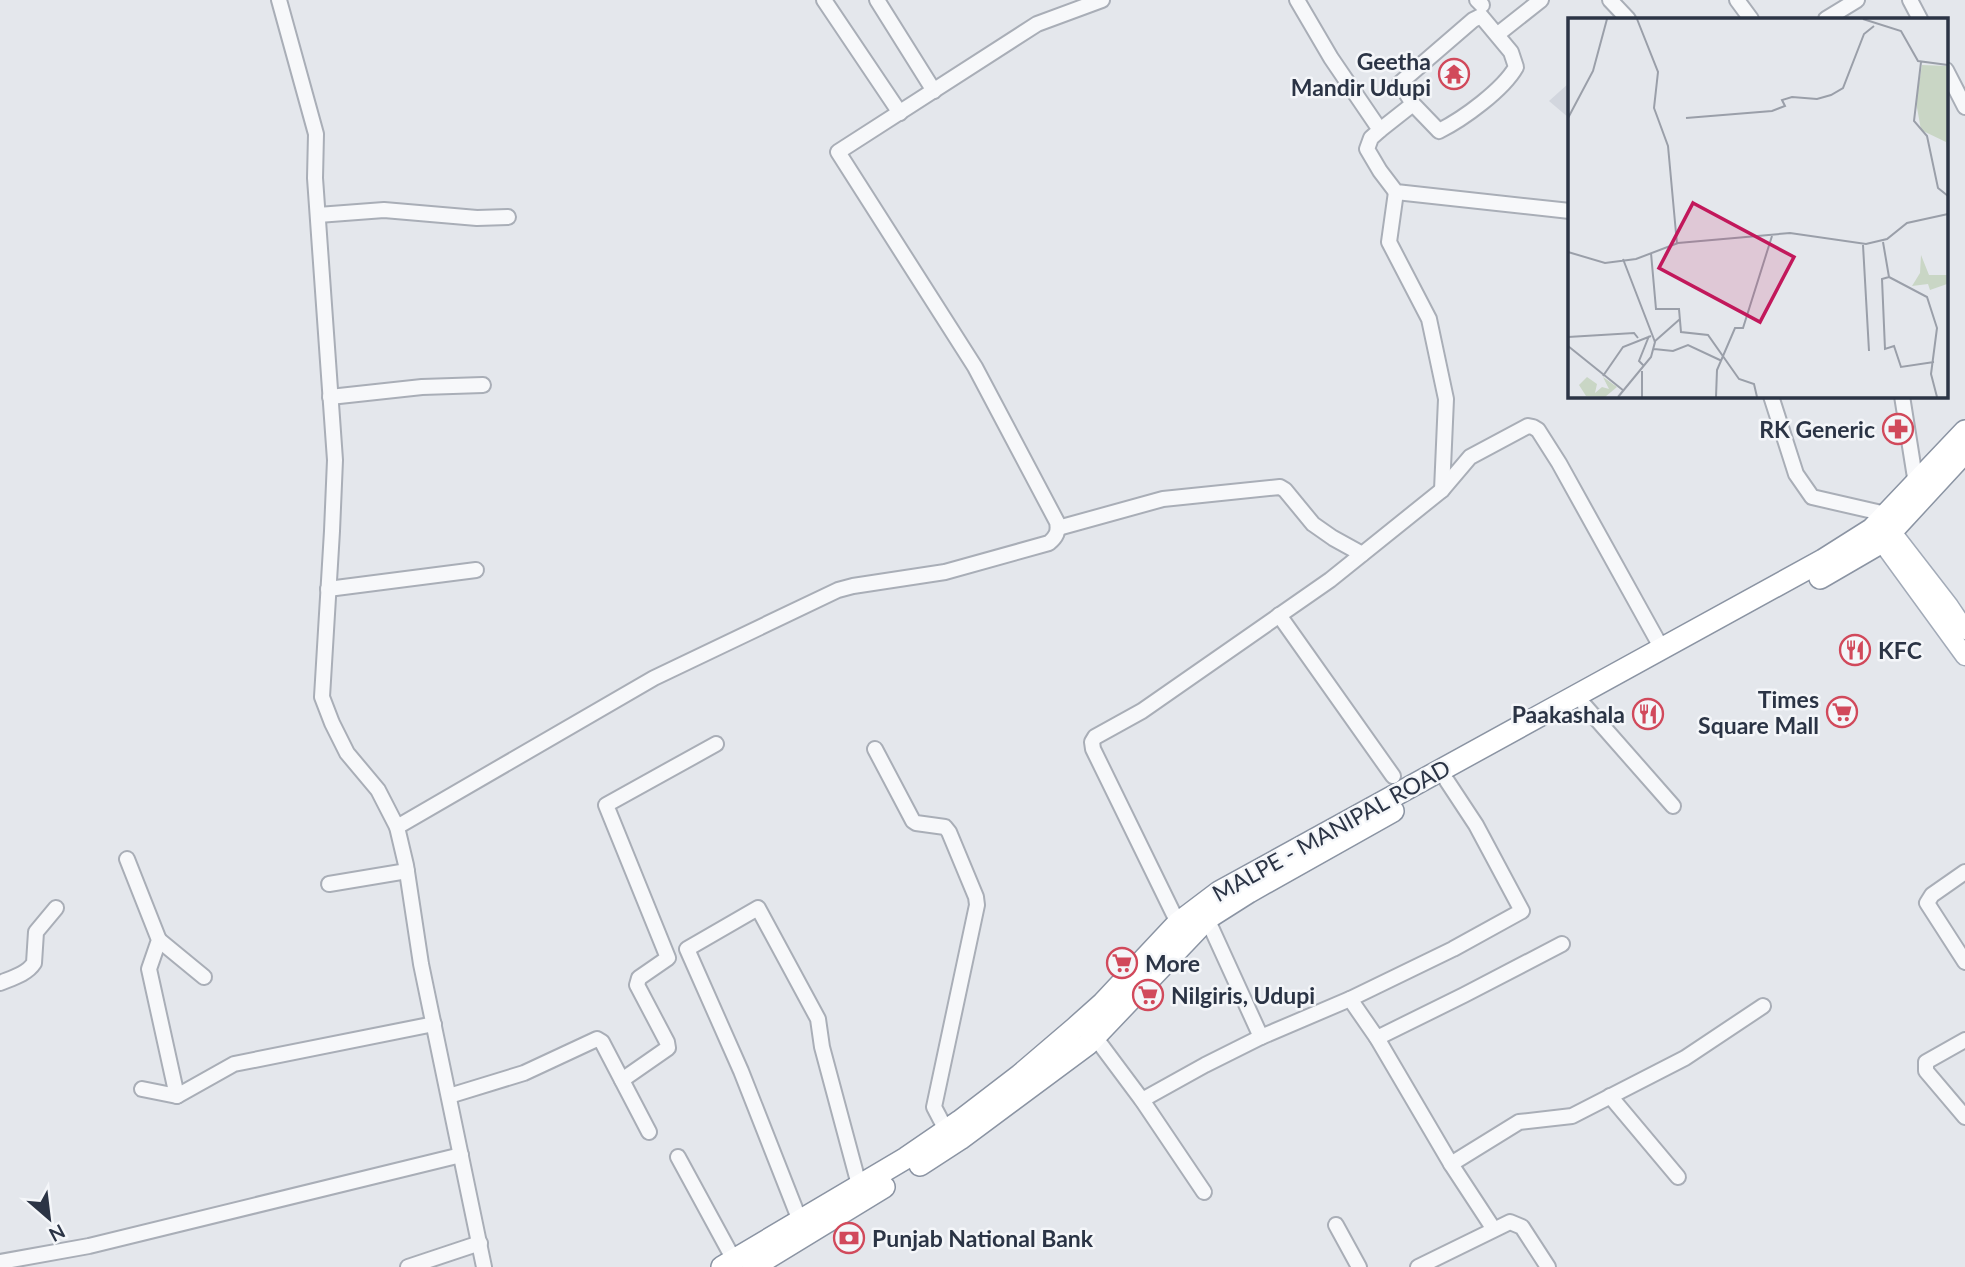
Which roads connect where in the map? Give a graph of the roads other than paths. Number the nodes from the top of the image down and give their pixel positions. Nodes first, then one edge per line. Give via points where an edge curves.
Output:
1 (279, 0) edge
2 (824, 0) edge
3 (877, 0) edge
4 (1102, 0) edge
5 (1297, 0) edge
6 (1541, 0) edge
7 (1610, 0) edge
8 (1737, 0) edge
9 (1857, 0) edge
10 (1910, 0) edge
11 (1627, 18) edge
12 (1750, 18) edge
13 (1828, 18) edge
14 (1919, 18) edge
15 (1497, 34) junction
16 (1948, 73) edge
17 (934, 91) junction
18 (1413, 104) junction
19 (1965, 107) edge
20 (900, 113) junction
21 (1380, 130) junction
22 (1396, 192) junction
23 (1568, 211) edge
24 (318, 215) junction
25 (508, 217) dead end
26 (483, 385) dead end
27 (330, 397) junction
28 (1771, 397) edge
29 (1902, 397) edge
30 (1965, 431) edge
31 (1965, 452) edge
32 (1916, 484) junction
33 (1442, 490) junction
34 (1883, 527) junction
35 (1058, 528) junction
36 (1362, 554) junction
37 (476, 570) dead end
38 (328, 589) junction
39 (1279, 615) junction
40 (1965, 630) edge
41 (1661, 647) junction
42 (1965, 656) edge
43 (1585, 706) junction
44 (716, 744) dead end
45 (875, 749) dead end
46 (1393, 776) dead end
47 (1447, 781) junction
48 (1673, 806) dead end
49 (397, 827) junction
50 (127, 859) dead end
51 (407, 871) junction
52 (1965, 872) edge
53 (329, 884) dead end
54 (56, 908) dead end
55 (1204, 912) junction
56 (1178, 923) junction
57 (159, 940) junction
58 (1562, 944) dead end
59 (687, 949) junction
60 (668, 958) junction
61 (1964, 959) edge
62 (204, 978) dead end
63 (0, 983) edge
64 (1350, 999) junction
65 (1763, 1006) dead end
66 (434, 1024) junction
67 (1095, 1037) junction
68 (1261, 1037) junction
69 (1377, 1038) junction
70 (1965, 1040) edge
71 (622, 1080) junction
72 (142, 1089) dead end
73 (177, 1096) junction
74 (449, 1096) junction
75 (1610, 1096) junction
76 (1142, 1101) junction
77 (1965, 1117) edge
78 (946, 1130) junction
79 (649, 1132) dead end
80 (461, 1155) junction
81 (678, 1157) dead end
82 (1451, 1164) junction
83 (1678, 1177) dead end
84 (859, 1185) junction
85 (1204, 1192) dead end
86 (800, 1220) junction
87 (1336, 1225) dead end
88 (1492, 1230) junction
89 (480, 1243) junction
90 (0, 1262) edge
91 (737, 1265) edge
92 (408, 1267) edge
93 (484, 1267) edge
94 (1359, 1267) edge
95 (1418, 1267) edge
96 (1548, 1267) edge

1 - 24 street via 316,134
2 - 20 street
3 - 17 street
4 - 17 street via 1038,24
5 - 21 street
6 - 15 street
7 - 11 street
8 - 12 street
9 - 13 street
10 - 14 street
15 - 18 street via 1481,16 1473,20 1400,83
15 - 18 street via 1516,67 1511,77 1460,120 1439,131
16 - 19 street
17 - 20 street
18 - 21 street
20 - 35 street via 838,152 975,368
21 - 22 street via 1367,149
22 - 23 street
22 - 33 street via 1389,242 1429,319 1446,400
24 - 25 street via 384,210
24 - 27 street
26 - 27 street
27 - 38 street via 335,460
28 - 34 street via 1796,474 1812,497
29 - 32 street
30 - 32 highway, MALPE - MANIPAL ROAD
31 - 34 highway, MALPE - MANIPAL ROAD
32 - 34 highway, MALPE - MANIPAL ROAD
33 - 36 street
33 - 41 street via 1470,457 1534,426
34 - 40 main road
34 - 41 highway, MALPE - MANIPAL ROAD
34 - 42 main road
34 - 43 highway, MALPE - MANIPAL ROAD
35 - 36 street via 1163,499 1280,487 1313,524
35 - 49 street via 1049,543 945,572 845,588 818,599 654,678
36 - 39 street
37 - 38 street
38 - 49 street via 322,697 347,753 378,790
39 - 46 street
39 - 56 street via 1093,742
41 - 55 highway, MALPE - MANIPAL ROAD via 1241,878
43 - 47 highway, MALPE - MANIPAL ROAD
43 - 48 street
44 - 60 street via 606,805
45 - 78 street via 913,821 945,827 949,832 976,897 934,1107
47 - 55 highway, MALPE - MANIPAL ROAD
47 - 64 street via 1522,911
49 - 51 street
50 - 57 street
51 - 53 street
51 - 66 street
52 - 61 street via 1927,903
54 - 63 street via 36,932 32,967
55 - 56 highway, MALPE - MANIPAL ROAD
55 - 67 highway, MALPE - MANIPAL ROAD
55 - 68 street
56 - 78 highway, MALPE - MANIPAL ROAD via 1103,1003 1020,1075
57 - 62 street
57 - 73 street via 149,969
58 - 69 street
59 - 60 street
59 - 84 street via 758,908 818,1019
59 - 86 street
60 - 71 street via 637,981 668,1048
64 - 68 street
64 - 69 street
65 - 75 street via 1685,1058
66 - 73 street via 234,1064
66 - 74 street
67 - 76 street
67 - 91 highway, MALPE - MANIPAL ROAD via 960,1139
68 - 76 street
69 - 82 street
70 - 77 street via 1925,1066
71 - 74 street via 597,1039 524,1073
71 - 79 street
72 - 73 street
74 - 80 street
75 - 82 street via 1572,1116 1519,1122
75 - 83 street
76 - 85 street
78 - 84 highway, MALPE - MANIPAL ROAD
80 - 89 street
80 - 90 street via 89,1246
81 - 91 street
82 - 88 street
84 - 86 highway, MALPE - MANIPAL ROAD
86 - 91 highway, MALPE - MANIPAL ROAD
87 - 94 street
88 - 95 street
88 - 96 street via 1510,1222 1522,1227
89 - 92 street
89 - 93 street

